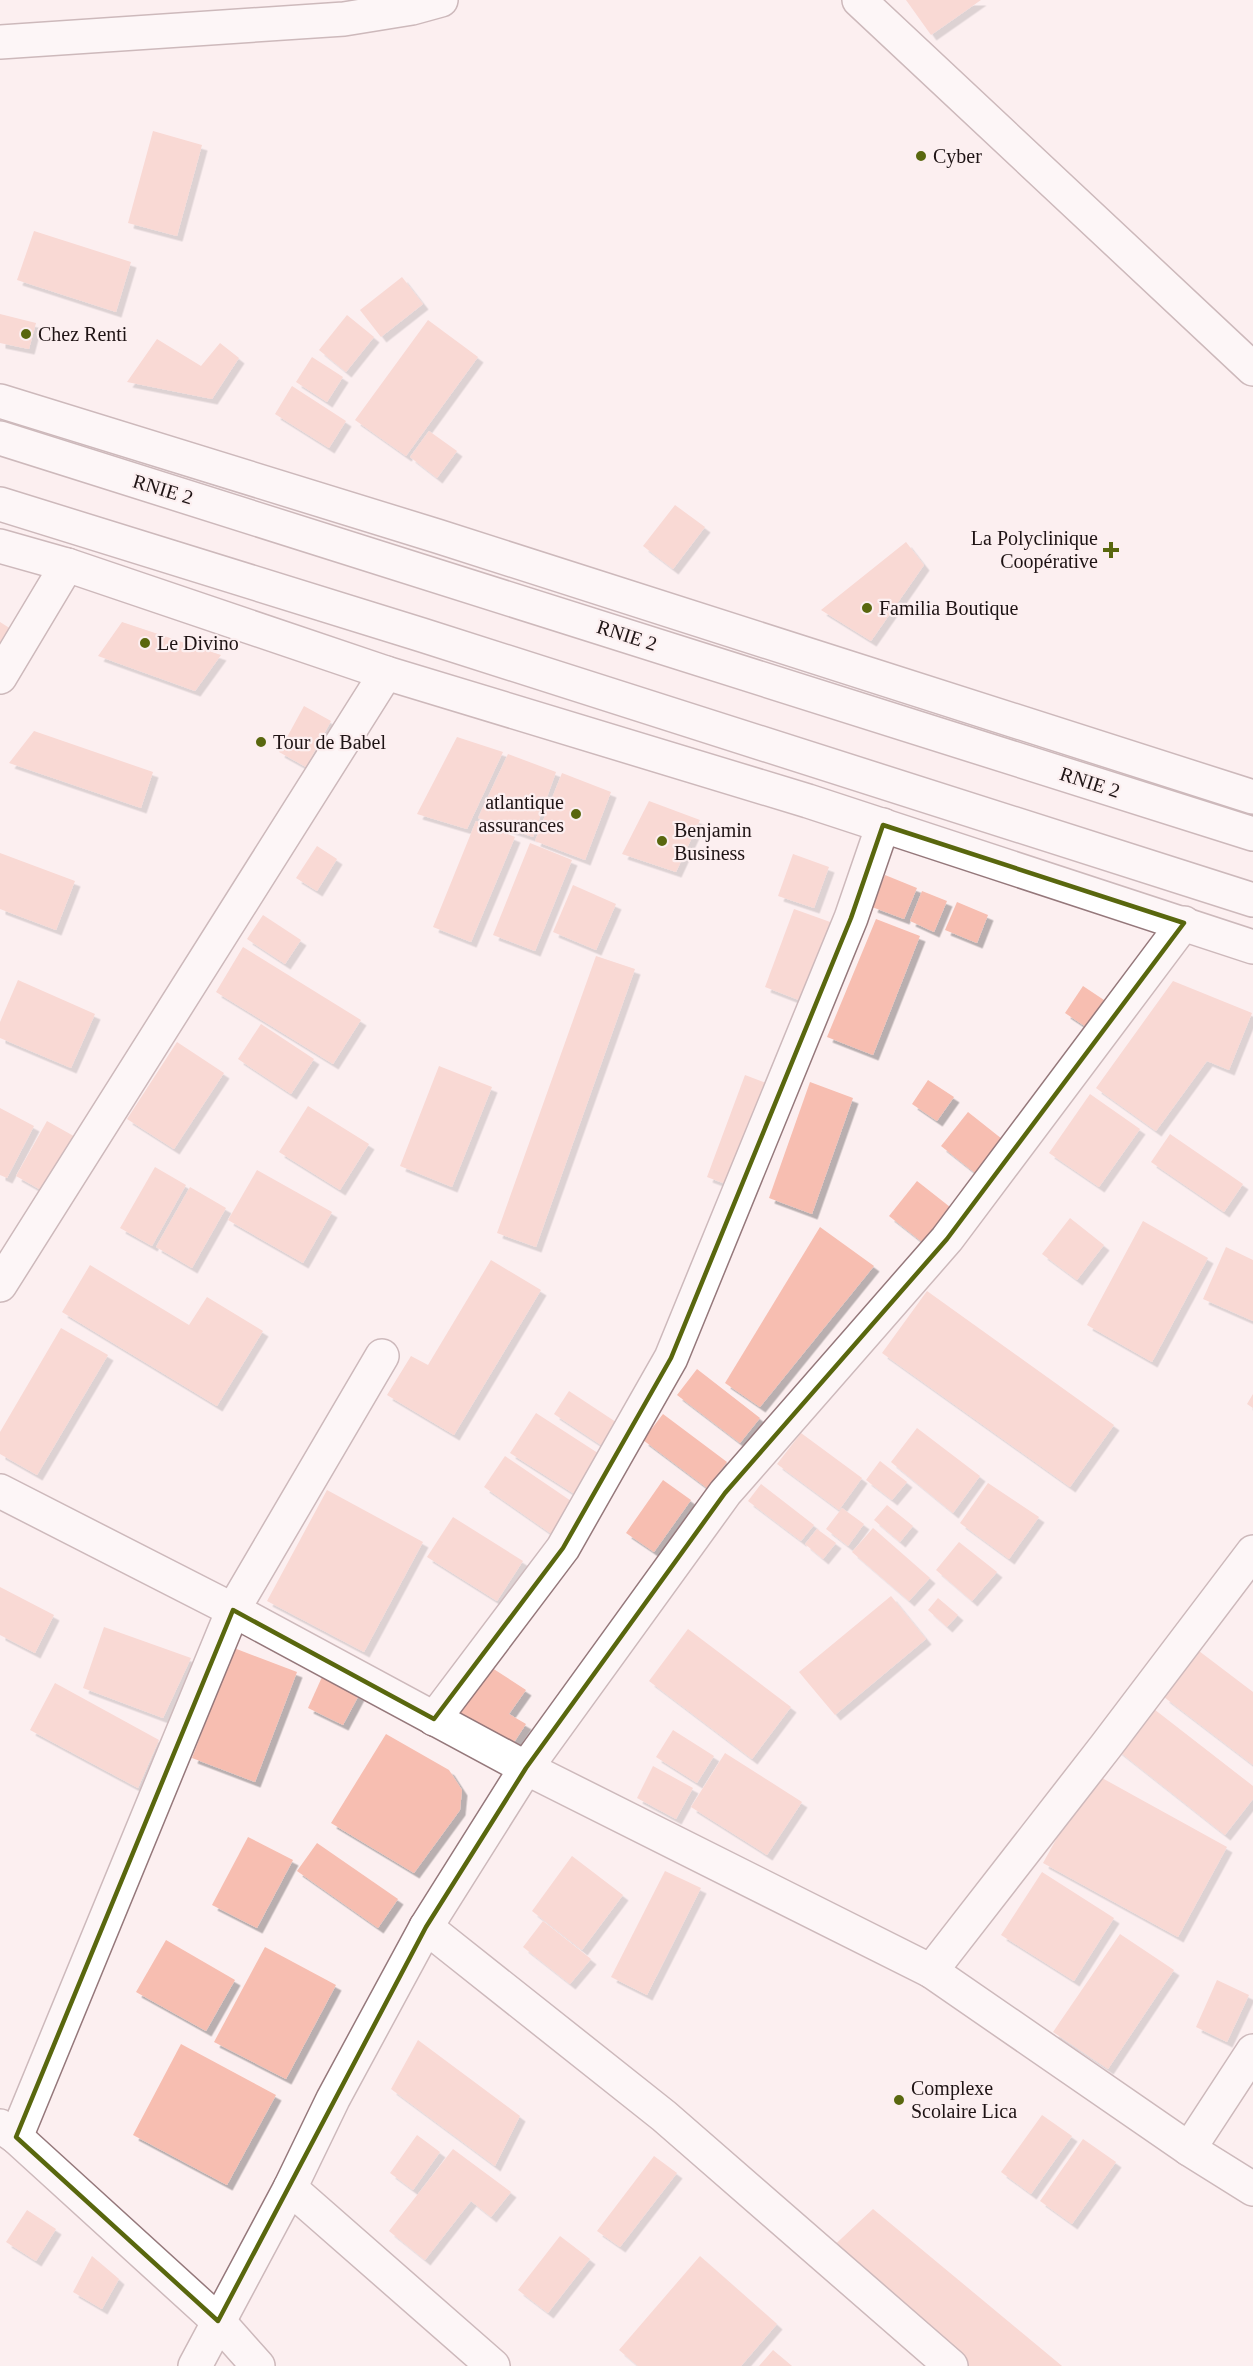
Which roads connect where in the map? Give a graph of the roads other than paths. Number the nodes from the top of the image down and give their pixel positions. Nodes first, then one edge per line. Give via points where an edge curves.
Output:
1 (441, 0) edge
2 (859, 0) edge
3 (0, 42) edge
4 (1253, 369) edge
5 (0, 401) edge
6 (0, 438) edge
7 (0, 504) edge
8 (0, 546) edge
9 (67, 565) junction
10 (386, 673) junction
11 (0, 677) edge
12 (1253, 797) edge
13 (883, 825) junction
14 (1253, 834) edge
15 (1253, 900) edge
16 (1184, 923) junction
17 (1253, 947) edge
18 (0, 1285) edge
19 (382, 1356) dead end
20 (0, 1491) edge
21 (1253, 1552) edge
22 (233, 1610) junction
23 (434, 1719) junction
24 (526, 1768) junction
25 (426, 1927) junction
26 (931, 1971) junction
27 (1253, 2051) edge
28 (8, 2132) edge
29 (1189, 2149) junction
30 (290, 2188) junction
31 (1253, 2189) edge
32 (218, 2321) junction
33 (195, 2366) edge
34 (258, 2366) edge
35 (493, 2366) edge
36 (951, 2366) edge

1 - 3 main road via 412,9 345,19
2 - 4 main road
5 - 12 main road
6 - 14 main road, RNIE 2 / RNIE 2
7 - 15 main road
8 - 9 main road
9 - 10 main road
9 - 11 main road
10 - 13 main road
10 - 18 main road
13 - 16 main road
13 - 23 main road via 851,918 671,1358 563,1548
16 - 17 main road
16 - 24 main road via 947,1239 725,1492
19 - 22 main road
20 - 22 main road
21 - 26 main road
22 - 23 main road
22 - 28 main road
23 - 24 main road
24 - 25 main road
24 - 26 main road
25 - 30 main road
25 - 36 main road via 664,2116
26 - 29 main road
27 - 29 main road
28 - 32 main road
29 - 31 main road
30 - 32 main road
30 - 35 main road
32 - 33 main road
32 - 34 main road

